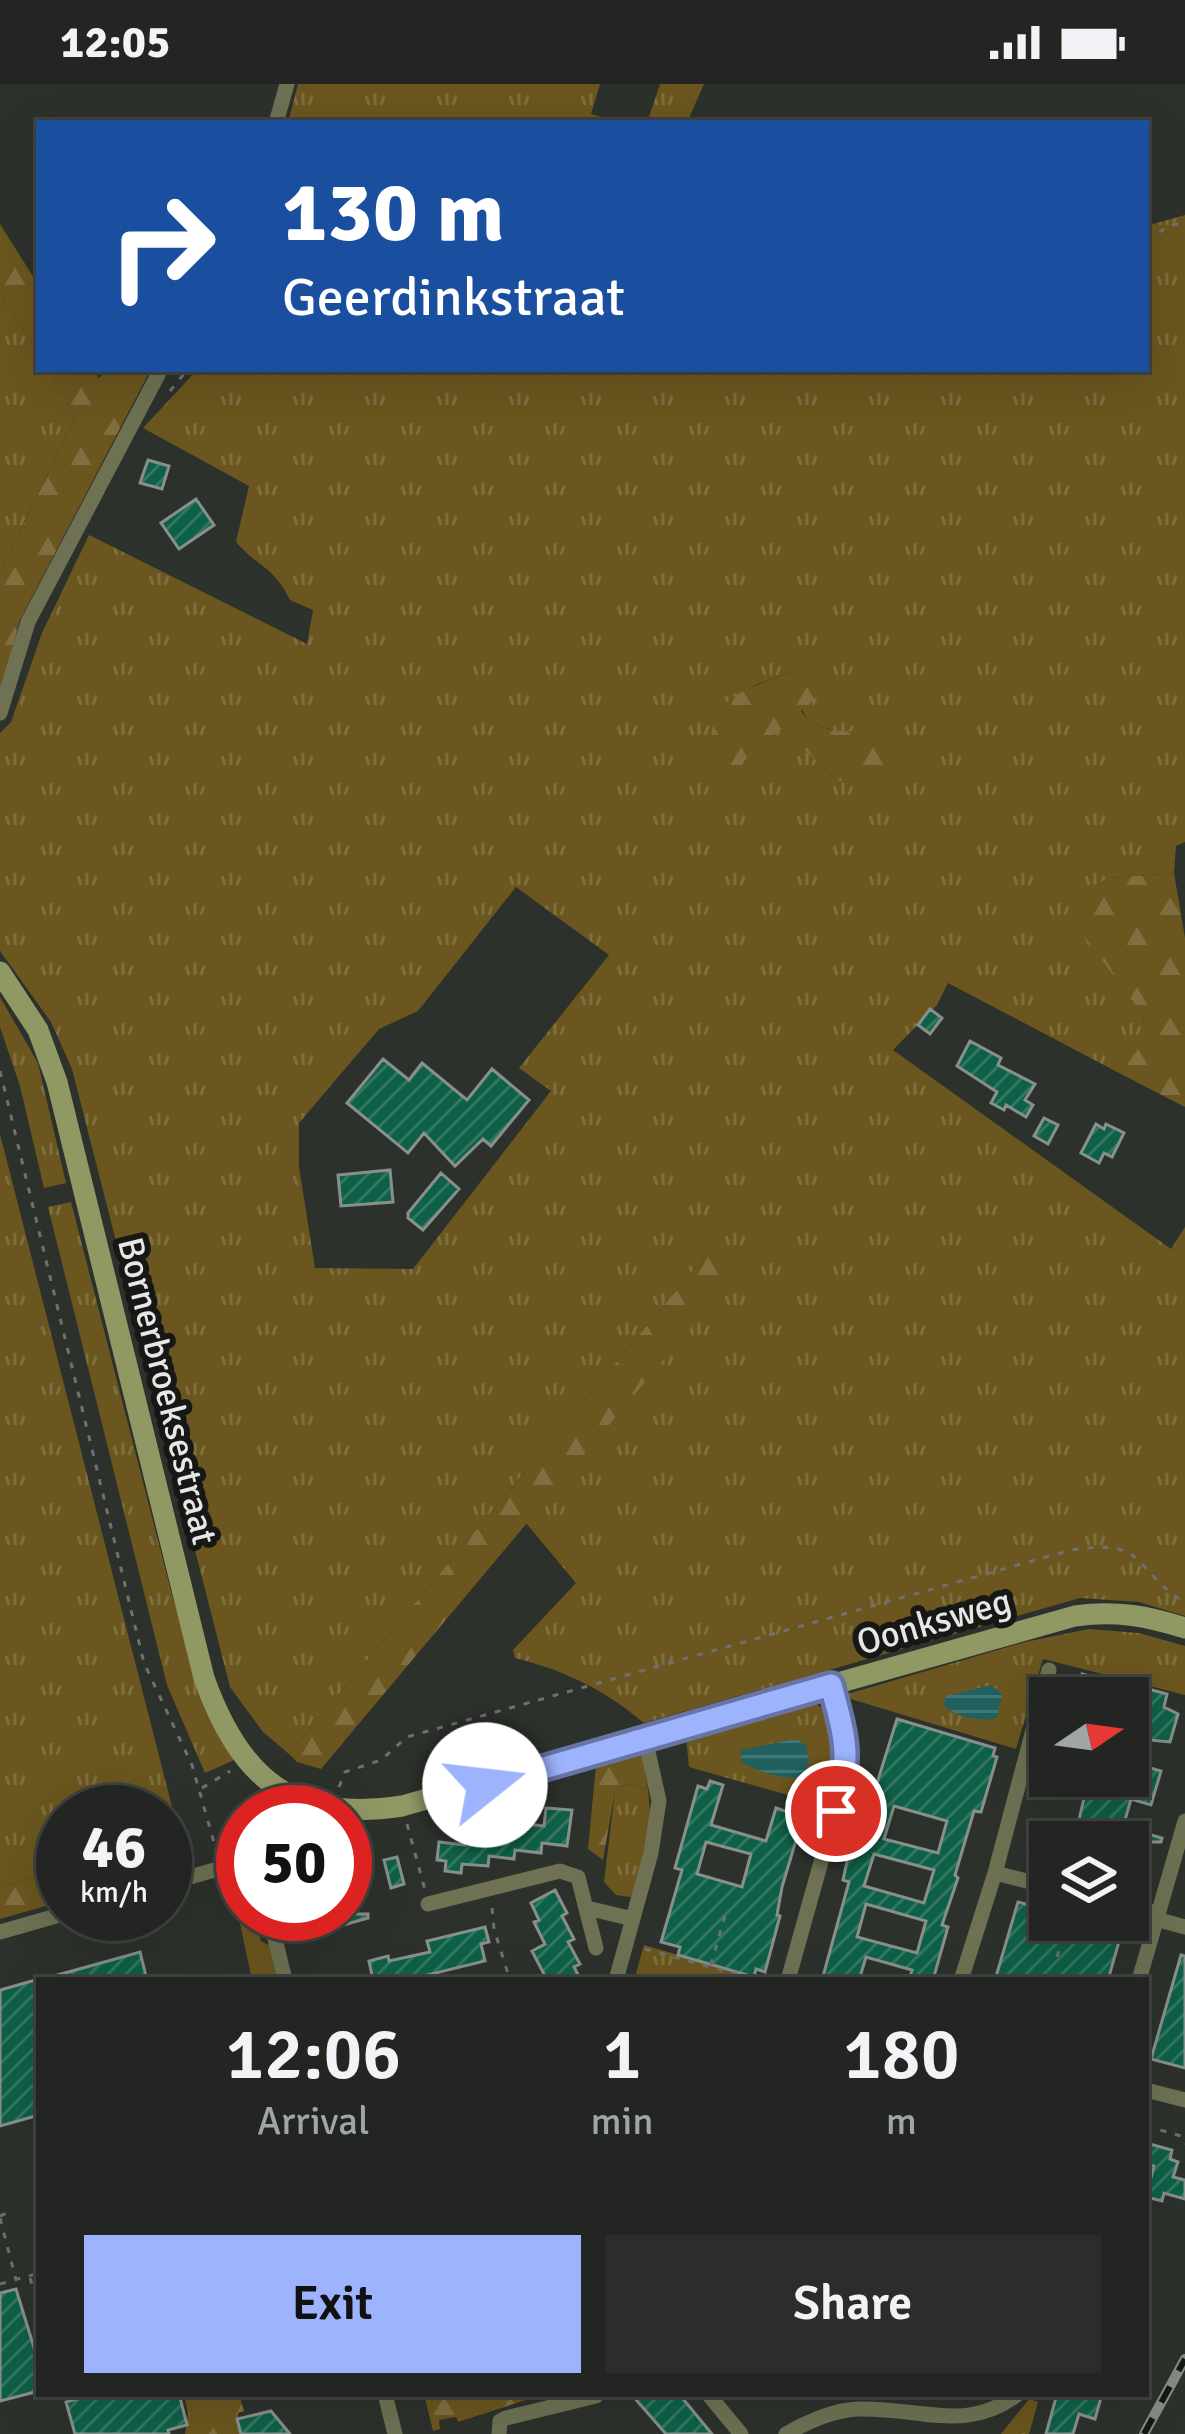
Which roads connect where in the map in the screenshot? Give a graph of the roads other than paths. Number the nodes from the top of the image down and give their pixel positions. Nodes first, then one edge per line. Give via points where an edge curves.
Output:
1 (287, 84) edge
2 (277, 120) edge
3 (159, 372) edge
4 (0, 713) edge
5 (0, 972) edge
6 (1185, 1628) edge
7 (1049, 1670) dead end
8 (831, 1685) junction
9 (644, 1738) junction
10 (265, 1785) edge
11 (372, 1808) edge
12 (1185, 1821) edge
13 (995, 1873) junction
14 (1029, 1882) edge
15 (428, 1904) road end
16 (587, 1908) junction
17 (1149, 1913) edge
18 (1157, 1916) junction
19 (632, 1919) junction
20 (36, 1922) edge
21 (1185, 1928) edge
22 (0, 1932) edge
23 (275, 1941) edge
24 (596, 1948) dead end
25 (284, 1977) edge
26 (617, 1977) edge
27 (789, 1977) edge
28 (962, 1977) edge
29 (1140, 1977) edge
30 (1149, 2091) edge
31 (1185, 2100) edge
32 (386, 2397) edge
33 (585, 2397) edge
34 (710, 2397) edge
35 (1015, 2397) edge
36 (543, 2401) edge
37 (856, 2402) edge
38 (987, 2428) edge
39 (395, 2434) edge
40 (499, 2434) edge
41 (741, 2434) edge
42 (786, 2434) edge

1 - 2 street
3 - 4 street via 28,622
5 - 10 main road, Bornerbroeksestraat via 38,1030 57,1082 205,1678 228,1735
6 - 8 main road, Oonksweg via 1113,1612 1075,1616
7 - 13 street
8 - 9 main road, Oonksweg
8 - 27 street via 847,1769
9 - 11 main road, Oonksweg
9 - 19 street via 659,1801
12 - 18 street
13 - 14 street
13 - 28 street
15 - 16 street via 570,1872
16 - 19 street
16 - 24 street
17 - 18 street
18 - 21 street
18 - 29 street
19 - 26 street
20 - 22 street
23 - 25 street
30 - 31 street
32 - 39 street
33 - 36 street
34 - 41 street
35 - 38 street
36 - 40 street via 500,2421
37 - 38 street
37 - 42 street

